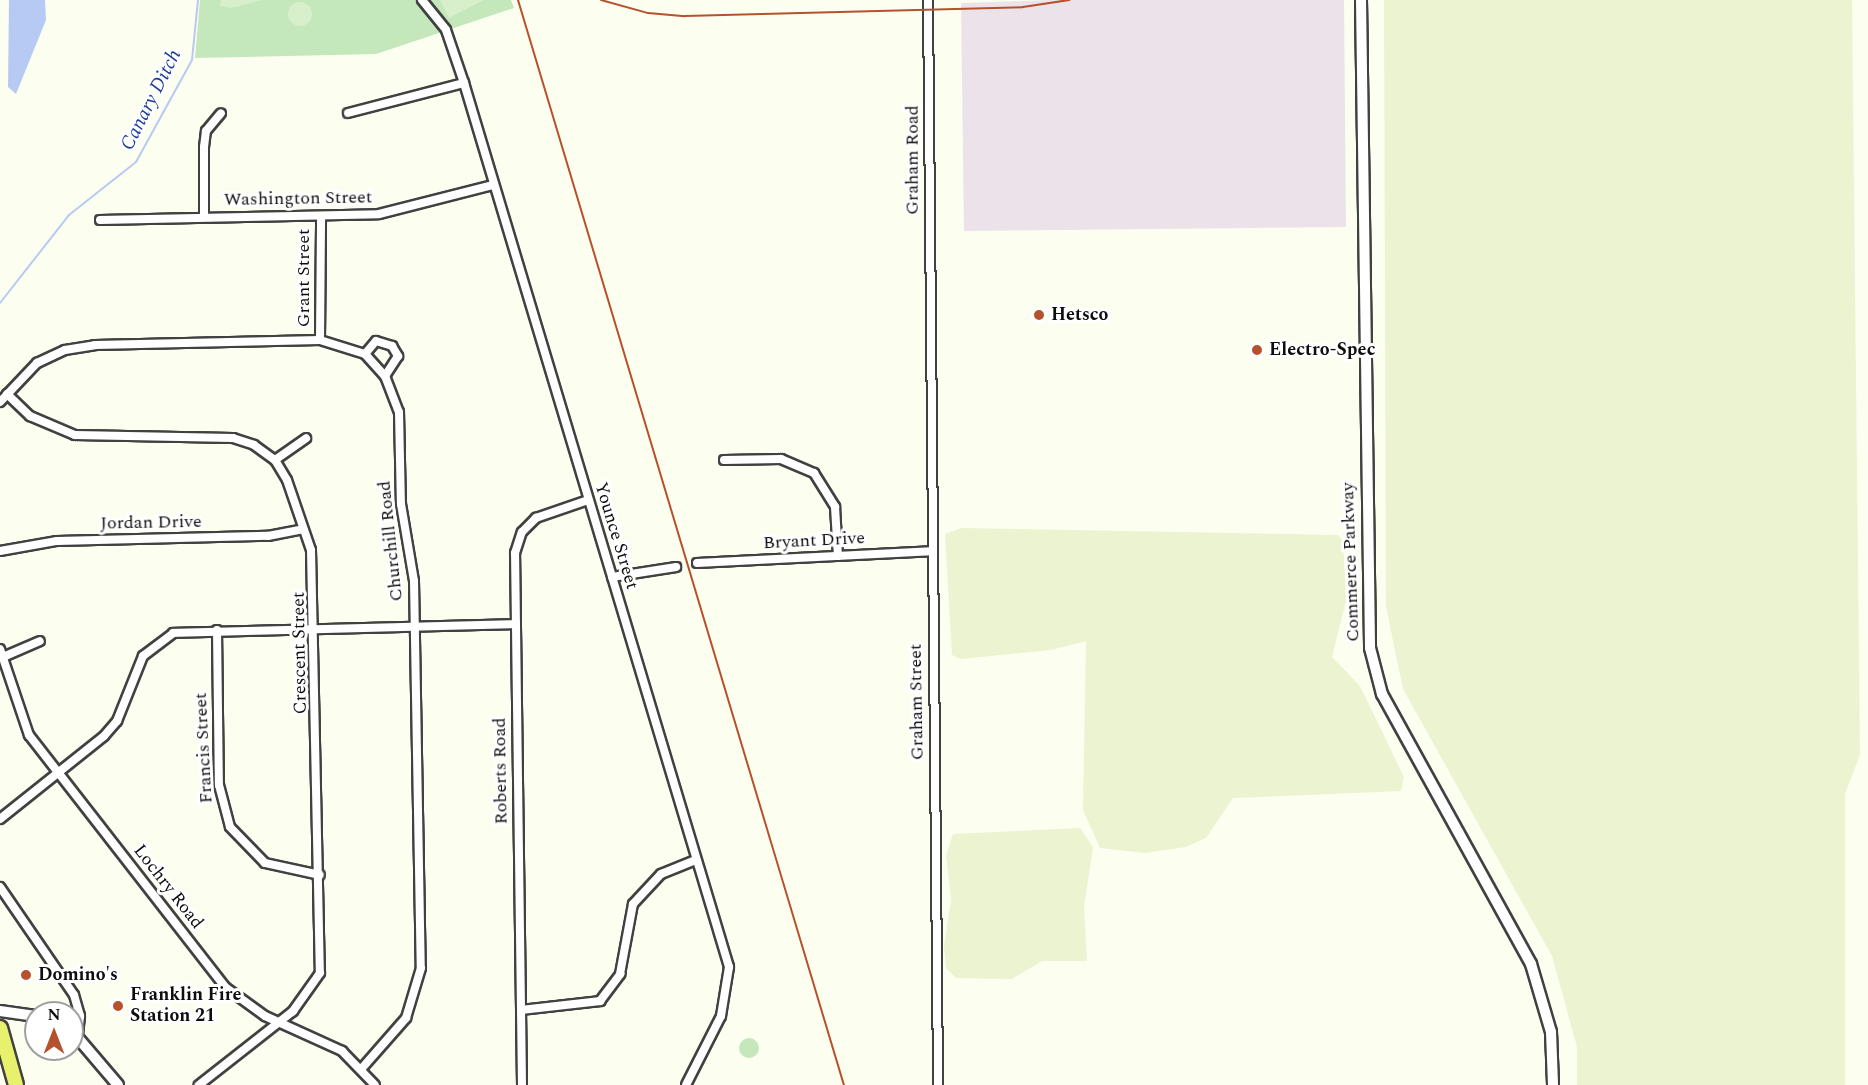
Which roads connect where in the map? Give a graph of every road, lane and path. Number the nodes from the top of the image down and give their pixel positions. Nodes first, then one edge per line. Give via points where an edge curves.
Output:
1 (422, 0) edge
2 (928, 0) edge
3 (1361, 0) edge
4 (464, 83) junction
5 (221, 113) dead end
6 (348, 113) dead end
7 (493, 185) junction
8 (321, 216) junction
9 (204, 217) junction
10 (100, 220) dead end
11 (931, 319) joint
12 (320, 340) junction
13 (364, 354) junction
14 (385, 376) junction
15 (7, 394) junction
16 (0, 402) edge
17 (306, 438) dead end
18 (275, 460) junction
19 (723, 460) dead end
20 (588, 500) junction
21 (303, 529) junction
22 (0, 551) edge
23 (931, 552) junction
24 (837, 556) junction
25 (698, 563) dead end
26 (676, 567) dead end
27 (612, 577) junction
28 (516, 624) junction
29 (415, 627) junction
30 (316, 628) junction
31 (217, 630) junction
32 (40, 641) dead end
33 (1, 653) edge
34 (58, 774) junction
35 (0, 819) edge
36 (696, 860) junction
37 (320, 875) junction
38 (0, 887) edge
39 (76, 1001) edge
40 (521, 1010) junction
41 (0, 1011) edge
42 (24, 1014) edge
43 (279, 1020) junction
44 (0, 1028) edge
45 (84, 1044) edge
46 (362, 1068) junction
47 (1555, 1083) edge
48 (16, 1085) edge
49 (118, 1085) edge
50 (199, 1085) edge
51 (375, 1085) edge
52 (522, 1085) edge
53 (686, 1085) edge
54 (938, 1085) edge

1 - 4 street, Younce Street via 446,30
2 - 11 street, Graham Road
3 - 47 street, Commerce Parkway via 1370,648 1382,694 1531,964 1551,1032
4 - 6 street
4 - 7 street, Younce Street
5 - 9 street via 206,131
7 - 8 street, Washington Street via 398,212
7 - 20 street, Younce Street
8 - 9 street, Washington Street
8 - 12 street, Grant Street
9 - 10 street, Washington Street
11 - 23 street, Graham Street
12 - 13 street, Churchill Road
12 - 15 street, Churchill Road via 76,347 37,363
13 - 14 street, Churchill Road
13 - 14 street via 376,341 392,346 398,356
14 - 29 street, Churchill Road via 399,412 401,504 413,568
15 - 16 street, Churchill Road
15 - 18 street via 30,416 75,435 233,438
17 - 18 street
18 - 21 street, Crescent Street
19 - 24 street via 781,459 814,473 835,507
20 - 27 street, Younce Street
20 - 28 street, Roberts Road via 544,514 522,532 515,553
21 - 22 street, Jordan Drive via 268,536 57,541
21 - 30 street, Crescent Street via 316,577
23 - 24 street, Bryant Drive
23 - 54 street, Graham Street
24 - 25 street, Bryant Drive
26 - 27 street
27 - 36 street, Younce Street
28 - 29 street
28 - 40 street, Roberts Road
29 - 30 street
29 - 46 street, Churchill Road via 420,968 406,1018
30 - 31 street
30 - 37 street, Crescent Street
31 - 34 street via 183,630 150,646 117,721
31 - 37 street, Francis Street via 219,785 230,827 266,863
32 - 33 street
33 - 34 street, Lochry Road via 16,709
34 - 35 street
34 - 43 street, Lochry Road via 225,987
36 - 40 street via 661,874 633,904 620,974 600,1001
36 - 53 street, Younce Street via 729,967 721,1016
37 - 43 street, Crescent Street via 320,973 310,993
38 - 39 street
40 - 52 street, Roberts Road
41 - 42 street
43 - 46 street, Lochry Road via 331,1044
43 - 50 street, Crescent Street
44 - 48 main road
45 - 49 street
46 - 51 street, Lochry Road

